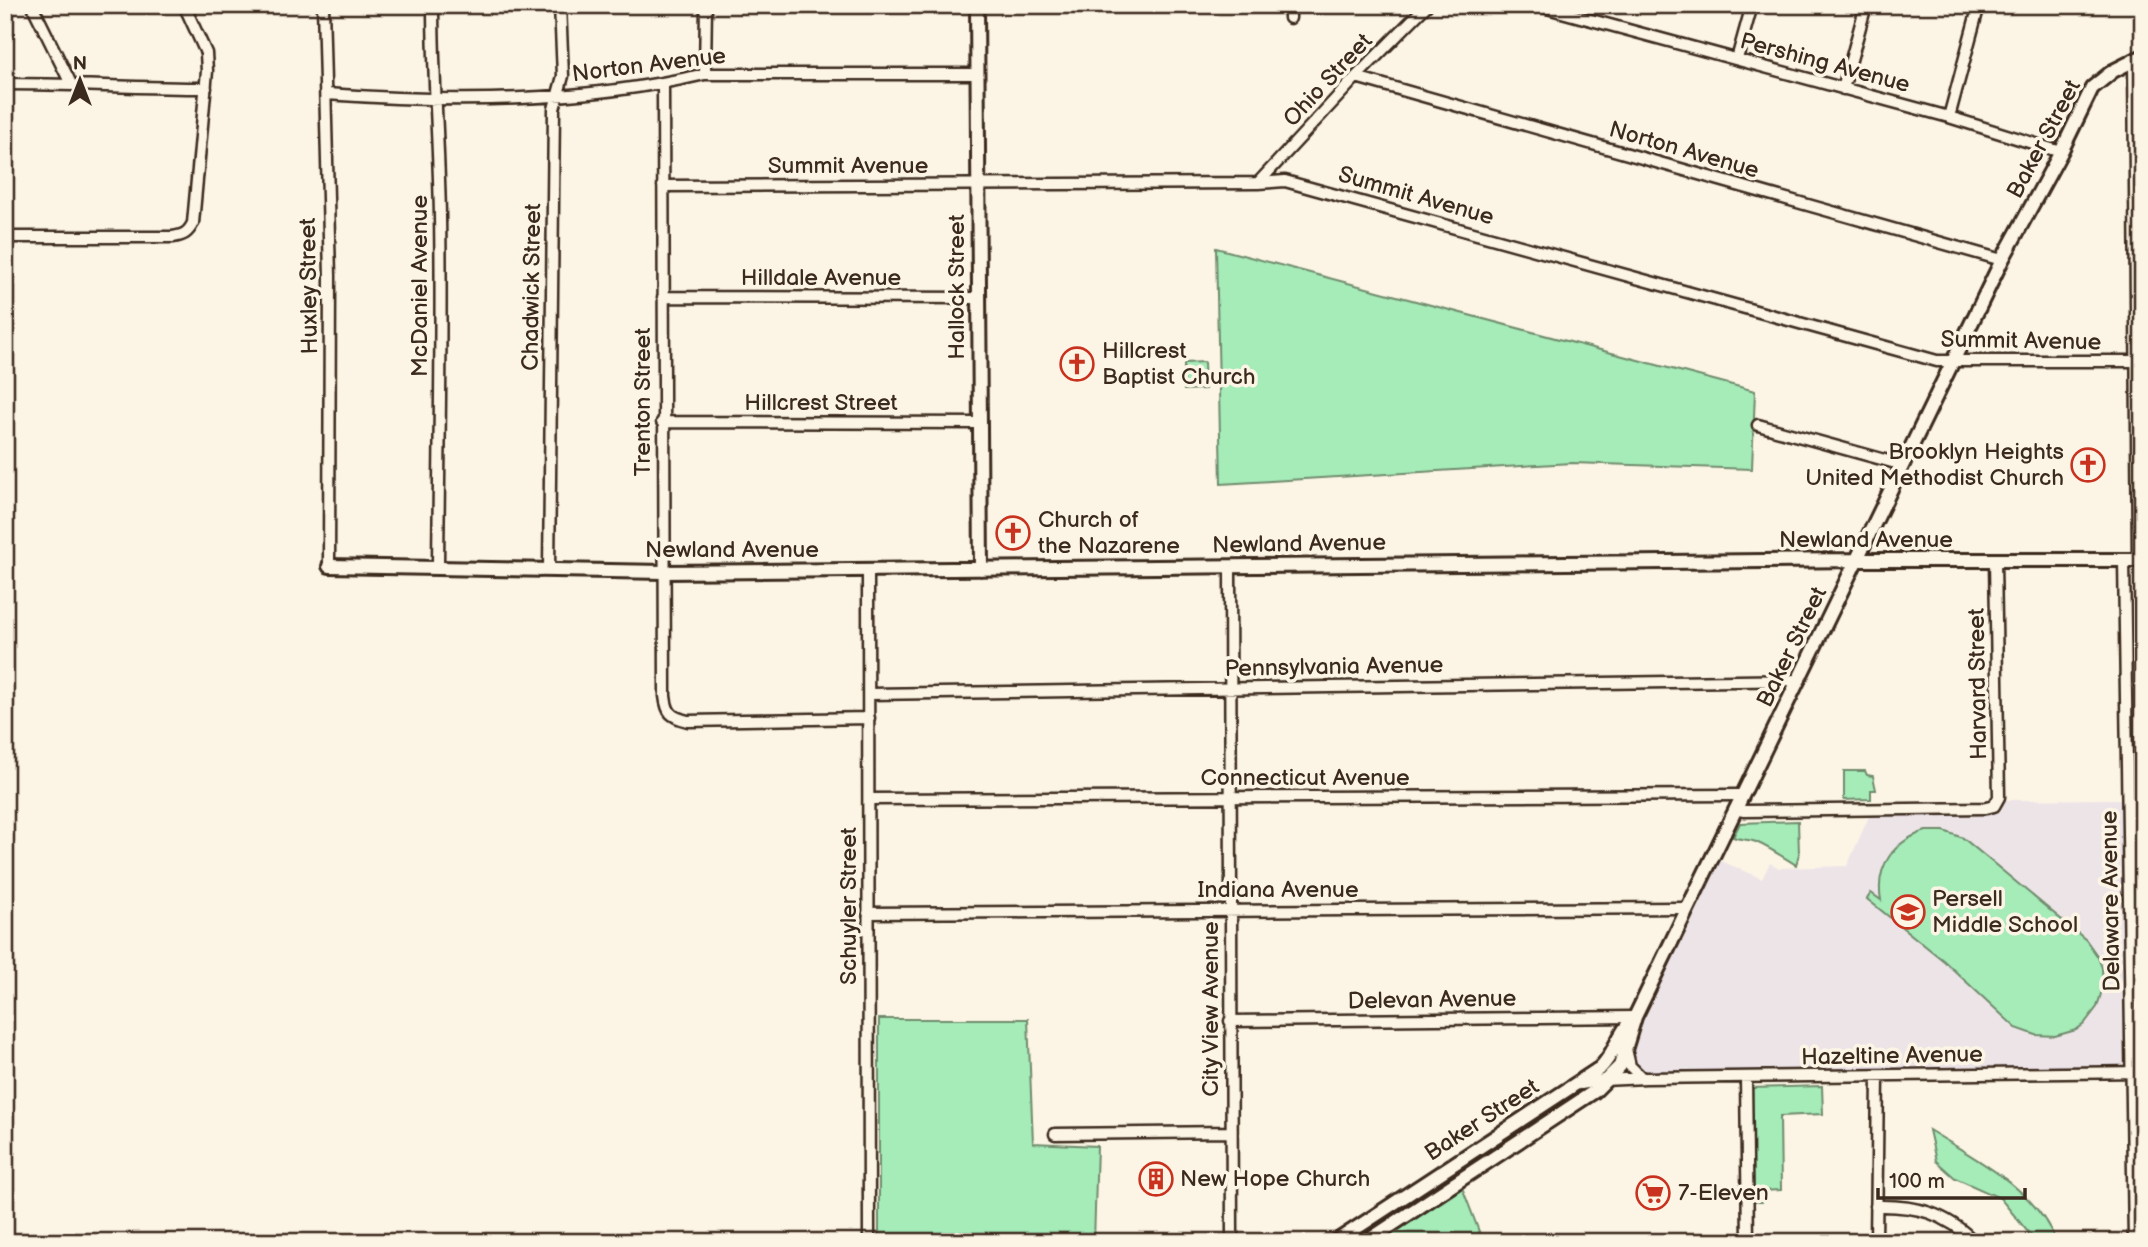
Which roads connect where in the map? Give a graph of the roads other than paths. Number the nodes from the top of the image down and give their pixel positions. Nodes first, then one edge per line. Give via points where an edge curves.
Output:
1 (32, 5) edge
2 (184, 5) edge
3 (323, 5) edge
4 (433, 5) edge
5 (560, 5) edge
6 (706, 5) edge
7 (978, 5) edge
8 (1290, 5) edge
9 (1427, 5) edge
10 (1536, 5) edge
11 (1752, 5) edge
12 (1866, 5) edge
13 (1979, 5) edge
14 (1290, 18) dead end
15 (2138, 58) edge
16 (1737, 59) junction
17 (705, 74) junction
18 (976, 74) junction
19 (1356, 77) junction
20 (5, 84) edge
21 (71, 84) junction
22 (663, 84) junction
23 (206, 88) junction
24 (1843, 89) junction
25 (326, 94) junction
26 (557, 96) junction
27 (434, 99) junction
28 (1949, 117) junction
29 (2061, 152) junction
30 (1258, 183) junction
31 (663, 186) junction
32 (978, 186) junction
33 (5, 237) edge
34 (2002, 260) junction
35 (663, 297) junction
36 (978, 298) junction
37 (1952, 361) junction
38 (2140, 361) edge
39 (662, 422) junction
40 (979, 423) junction
41 (1758, 425) dead end
42 (1903, 465) junction
43 (1857, 560) junction
44 (2124, 560) junction
45 (2141, 560) edge
46 (1995, 561) junction
47 (329, 566) joint
48 (1230, 566) junction
49 (438, 567) junction
50 (981, 569) junction
51 (549, 570) junction
52 (868, 571) junction
53 (664, 572) junction
54 (1800, 680) junction
55 (1230, 688) junction
56 (869, 694) junction
57 (869, 718) junction
58 (1742, 795) junction
59 (1230, 798) junction
60 (869, 799) junction
61 (1735, 809) junction
62 (1687, 908) junction
63 (1230, 910) junction
64 (868, 913) junction
65 (1635, 1017) junction
66 (1230, 1021) junction
67 (1626, 1046) junction
68 (2137, 1072) edge
69 (1878, 1076) junction
70 (1746, 1077) junction
71 (1642, 1078) junction
72 (1608, 1080) junction
73 (1569, 1089) junction
74 (1230, 1132) junction
75 (1055, 1134) dead end
76 (1876, 1206) junction
77 (869, 1242) edge
78 (1232, 1242) edge
79 (1335, 1242) edge
80 (1366, 1242) edge
81 (1748, 1242) edge
82 (1876, 1242) edge
83 (1974, 1242) edge
84 (2134, 1242) edge

1 - 21 street
2 - 23 street via 206,53
3 - 25 street, Huxley Street
4 - 27 street, McDaniel Avenue
5 - 26 street, Chadwick Street via 563,76
6 - 17 street
7 - 18 street, Hallock Street
8 - 14 street
9 - 19 street, Ohio Street
10 - 16 street, Pershing Avenue
11 - 16 street
12 - 24 street
13 - 28 street
15 - 29 street, Baker Street via 2092,88
15 - 38 street
16 - 24 street, Pershing Avenue
17 - 18 street, Norton Avenue
17 - 22 street, Norton Avenue
18 - 32 street, Hallock Street
19 - 30 street, Ohio Street
19 - 34 street, Norton Avenue
20 - 21 street
21 - 23 street
22 - 26 street, Norton Avenue
22 - 31 street, Trenton Street
23 - 33 street via 192,223 183,235
24 - 28 street, Pershing Avenue
25 - 27 street, Norton Avenue
25 - 47 street, Huxley Street
26 - 27 street, Norton Avenue
26 - 51 street, Chadwick Street
27 - 49 street, McDaniel Avenue via 441,308
28 - 29 street, Pershing Avenue
29 - 34 street, Baker Street
30 - 32 street, Summit Avenue
30 - 37 street, Summit Avenue via 1285,181 1310,186 1830,332
31 - 32 street, Summit Avenue
31 - 35 street, Trenton Street
32 - 36 street, Hallock Street
34 - 37 street, Baker Street
35 - 36 street, Hilldale Avenue
35 - 39 street, Trenton Street
36 - 40 street, Hallock Street
37 - 38 street, Summit Avenue
37 - 42 street, Baker Street
38 - 45 street
39 - 40 street, Hillcrest Street
39 - 53 street, Trenton Street
40 - 50 street, Hallock Street
41 - 42 street
42 - 43 street, Baker Street
43 - 46 street, Newland Avenue
43 - 48 street, Newland Avenue
43 - 54 street, Baker Street
44 - 45 street, Newland Avenue
44 - 46 street, Newland Avenue
44 - 68 street, Delaware Avenue
46 - 61 street, Harvard Street via 1998,797 1994,806
47 - 49 street, Newland Avenue
48 - 50 street, Newland Avenue
48 - 55 street, City View Avenue
49 - 51 street, Newland Avenue
50 - 52 street, Newland Avenue
51 - 53 street, Newland Avenue
52 - 53 street, Newland Avenue
52 - 56 street, Schuyler Street
53 - 57 street, Trenton Street via 664,696 672,717 688,721
54 - 55 street, Pennsylvania Avenue
54 - 58 street, Baker Street
55 - 56 street, Pennsylvania Avenue
55 - 59 street, City View Avenue
56 - 57 street, Schuyler Street
57 - 60 street, Schuyler Street
58 - 59 street, Connecticut Avenue
58 - 61 street, Baker Street
59 - 60 street, Connecticut Avenue
59 - 63 street, City View Avenue
60 - 64 street, Schuyler Street
61 - 62 street, Baker Street
62 - 63 street, Indiana Avenue
62 - 65 street, Baker Street
63 - 64 street, Indiana Avenue
63 - 66 street, City View Avenue
64 - 77 street, Schuyler Street
65 - 66 street, Delevan Avenue
65 - 67 street, Baker Street
65 - 73 street, Baker Street via 1624,1028 1608,1061
66 - 74 street, City View Avenue
67 - 71 street via 1630,1066
67 - 72 street, Baker Street via 1620,1066
68 - 69 street, Hazeltine Avenue
68 - 84 street, Delaware Avenue
69 - 70 street, Hazeltine Avenue
69 - 76 street
70 - 71 street, Hazeltine Avenue
70 - 81 street
71 - 72 street, Hazeltine Avenue
72 - 73 street, Hazeltine Avenue
72 - 80 street, Baker Street
73 - 79 street, Baker Street
74 - 75 street
74 - 78 street, City View Avenue
76 - 82 street
76 - 83 street via 1931,1212 1954,1223

